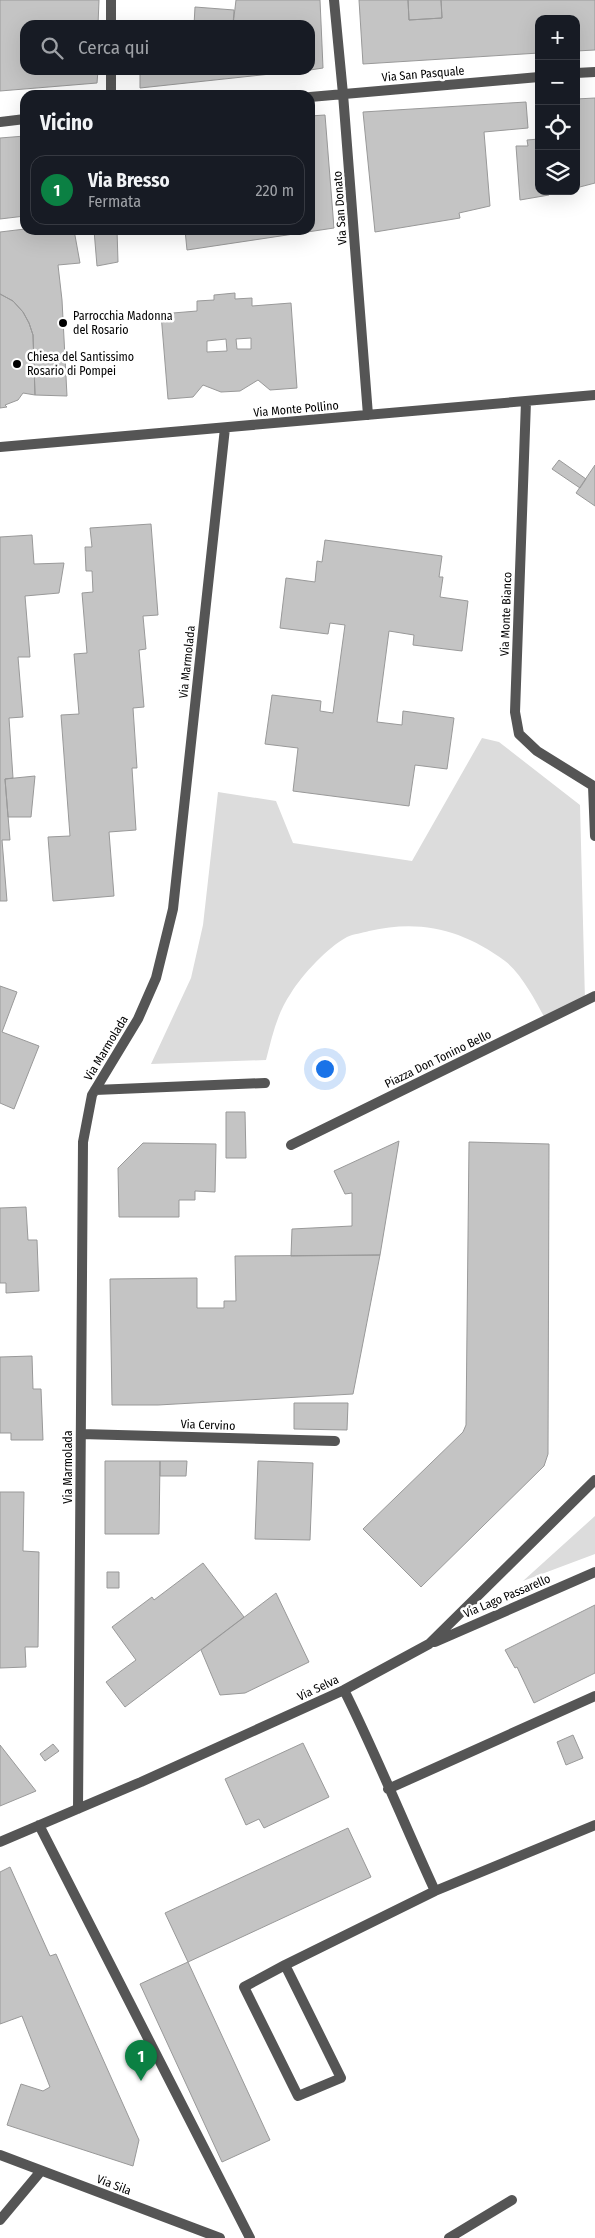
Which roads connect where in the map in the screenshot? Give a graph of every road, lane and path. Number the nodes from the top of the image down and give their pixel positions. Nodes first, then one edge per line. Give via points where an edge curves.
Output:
1 (111, 0) edge
2 (334, 0) edge
3 (111, 20) edge
4 (595, 72) edge
5 (580, 74) edge
6 (111, 75) edge
7 (535, 77) edge
8 (112, 90) edge
9 (343, 94) junction
10 (315, 97) edge
11 (20, 120) edge
12 (0, 122) edge
13 (595, 395) edge
14 (526, 401) junction
15 (368, 415) junction
16 (225, 428) junction
17 (0, 447) edge
18 (594, 786) edge
19 (595, 836) edge
20 (595, 996) edge
21 (265, 1083) dead end
22 (95, 1090) junction
23 (291, 1145) dead end
24 (81, 1434) junction
25 (335, 1441) dead end
26 (595, 1480) edge
27 (595, 1572) edge
28 (429, 1644) junction
29 (344, 1690) junction
30 (595, 1696) edge
31 (388, 1789) junction
32 (78, 1809) junction
33 (39, 1826) junction
34 (595, 1826) edge
35 (0, 1842) edge
36 (435, 1891) junction
37 (284, 1965) junction
38 (0, 2155) edge
39 (41, 2171) junction
40 (512, 2200) dead end
41 (0, 2220) edge
42 (220, 2238) edge
43 (250, 2238) edge
44 (449, 2238) edge

1 - 3 street
2 - 9 street, Via San Donato
4 - 5 street
6 - 8 street
7 - 9 street, Via San Pasquale
9 - 10 street, Via San Pasquale
9 - 15 street, Via San Donato
11 - 12 street
13 - 14 street, Via Monte Pollino
14 - 15 street, Via Monte Pollino
14 - 18 street, Via Monte Bianco via 515,712 519,734 537,751
15 - 16 street, Via Monte Pollino
16 - 17 street, Via Monte Pollino
16 - 22 street, Via Marmolada via 173,908 156,978 138,1019
18 - 19 street
20 - 23 street, Piazza Don Tonino Bello
21 - 22 street
22 - 24 street, Via Marmolada via 83,1142
24 - 25 street, Via Cervino
24 - 32 street, Via Marmolada
26 - 28 street, Via Selva
27 - 28 street, Via Lago Passarello
28 - 29 street, Via Selva
29 - 31 street via 370,1742
29 - 32 street, Via Selva
30 - 31 street
31 - 36 street
32 - 33 street, Via Selva
33 - 35 street, Via Selva
33 - 43 street
34 - 36 street
36 - 37 street
37 - 37 street via 244,1986 298,2096 342,2078
38 - 39 street, Via Sila
39 - 41 street
39 - 42 street, Via Sila
40 - 44 street

